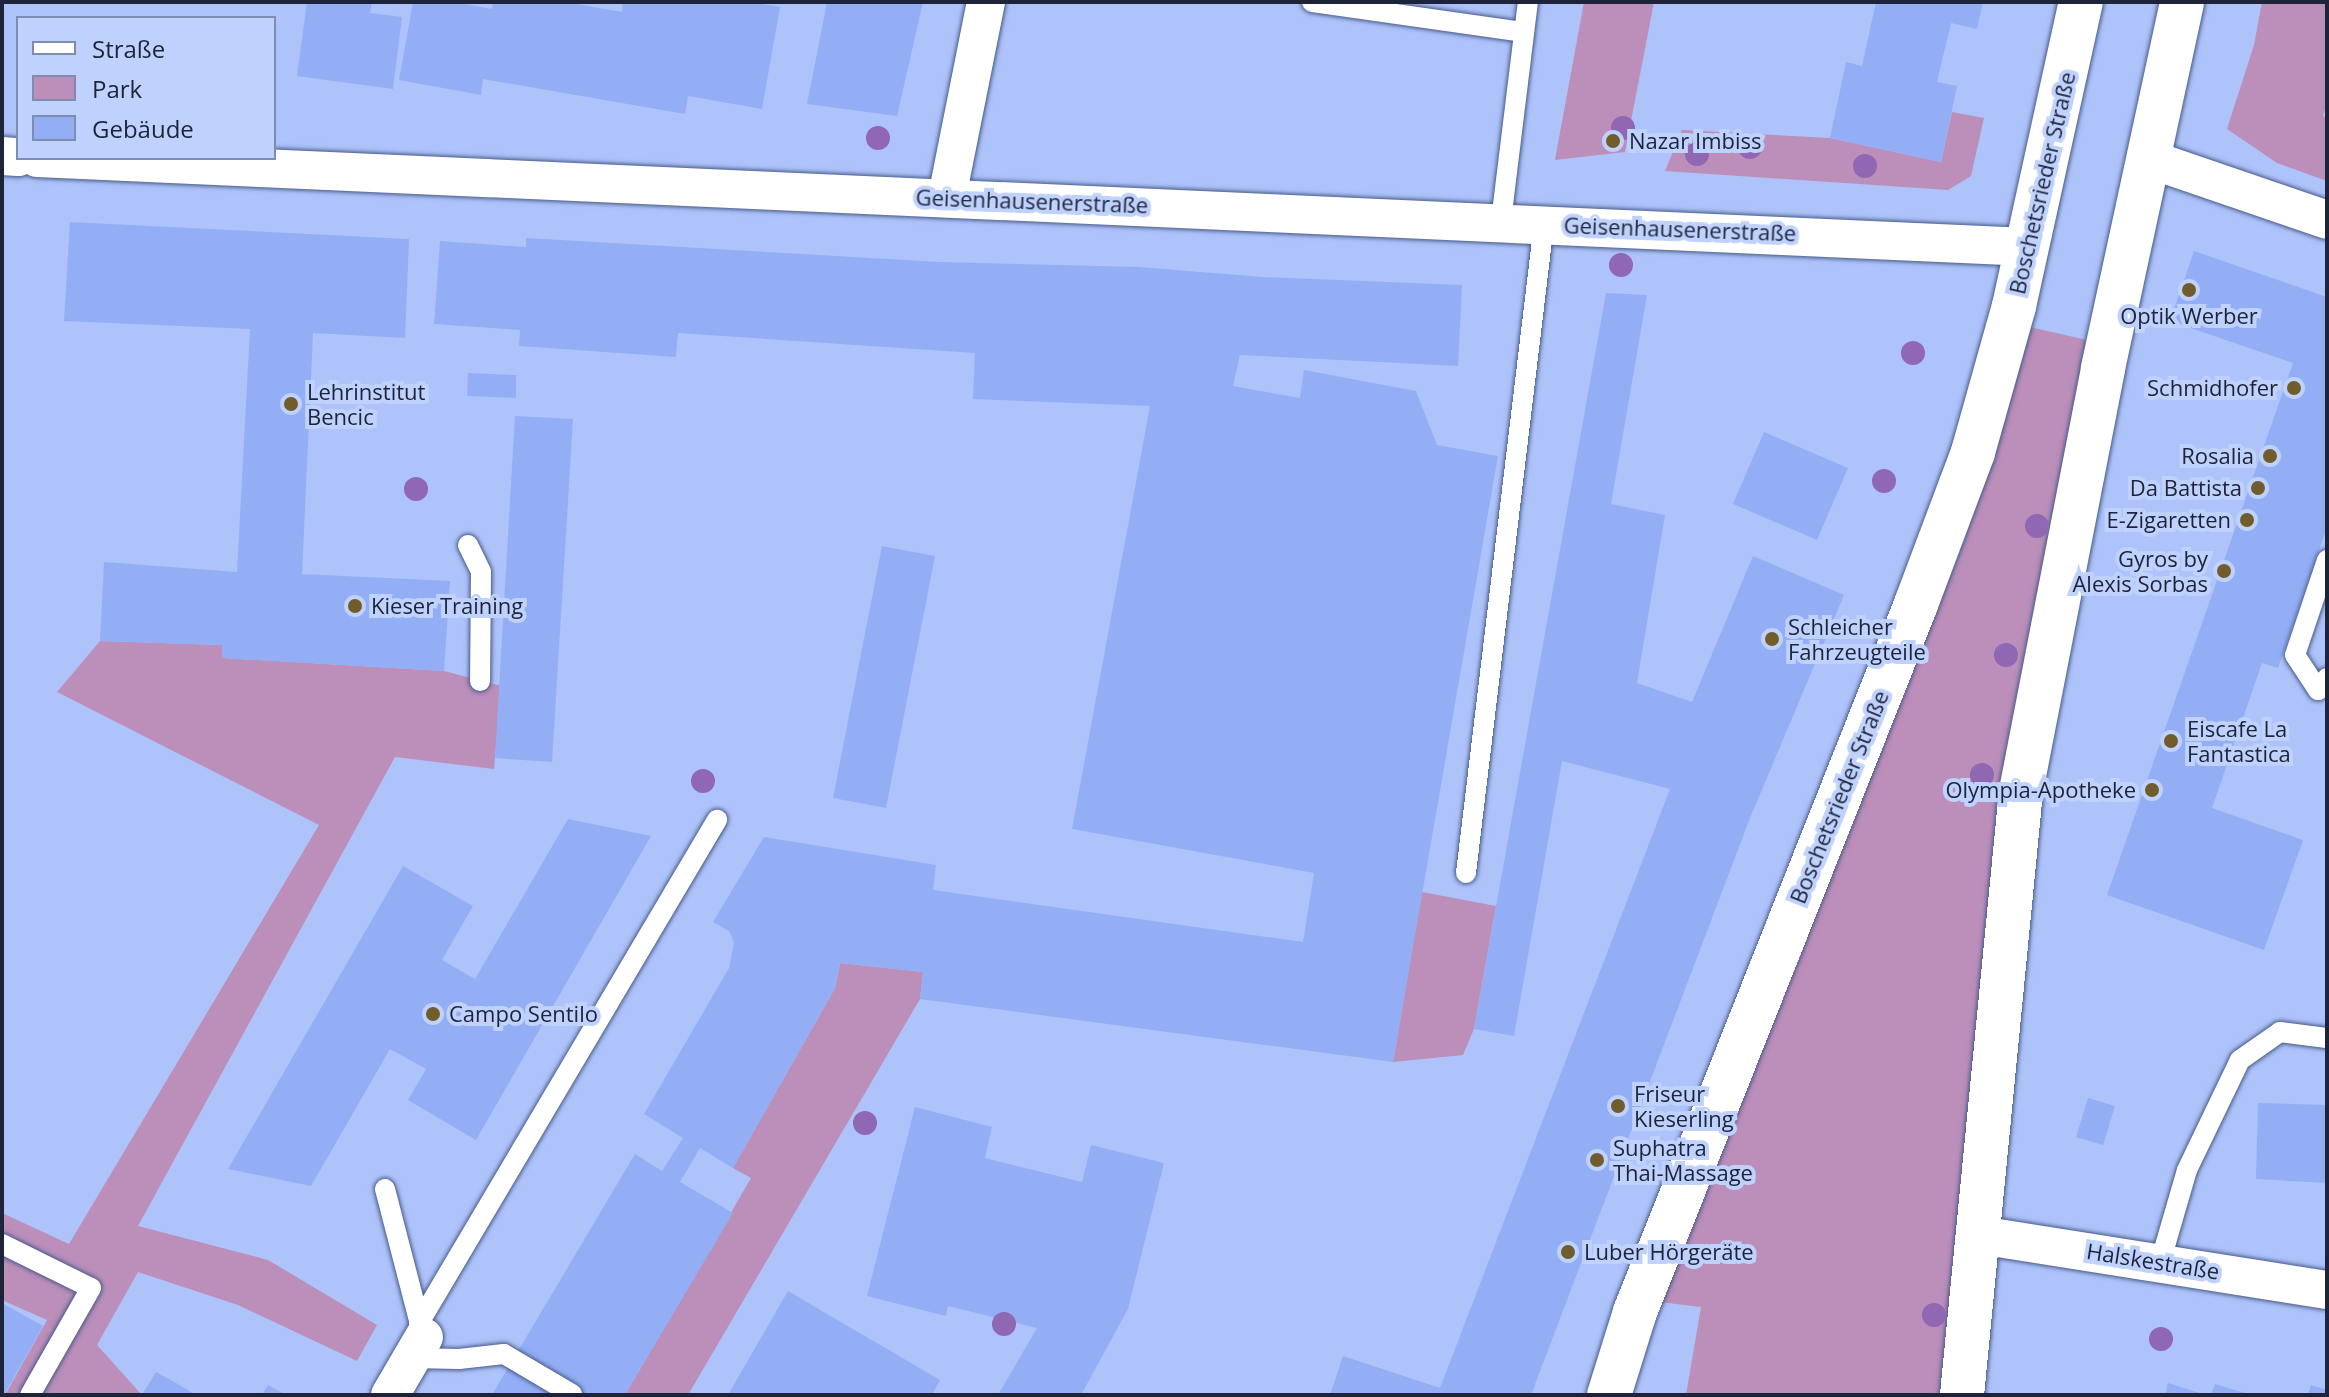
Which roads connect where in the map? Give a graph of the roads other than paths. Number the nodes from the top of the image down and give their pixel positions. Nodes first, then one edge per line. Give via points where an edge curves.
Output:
1 (986, 2) edge
2 (1312, 2) edge
3 (1528, 2) edge
4 (2081, 2) edge
5 (2182, 2) edge
6 (1523, 32) junction
7 (2149, 159) junction
8 (84, 160) edge
9 (947, 197) junction
10 (2327, 220) edge
11 (1501, 221) junction
12 (1544, 224) junction
13 (2027, 247) junction
14 (468, 545) dead end
15 (2327, 560) edge
16 (2327, 678) edge
17 (480, 681) dead end
18 (717, 820) dead end
19 (1466, 873) dead end
20 (2327, 1038) edge
21 (385, 1189) dead end
22 (1979, 1235) junction
23 (2, 1244) edge
24 (2160, 1263) junction
25 (2327, 1290) edge
26 (418, 1340) junction
27 (572, 1394) edge
28 (30, 1395) edge
29 (390, 1395) edge
30 (1609, 1395) edge
31 (1962, 1395) edge

1 - 9 street
2 - 6 lane
3 - 6 lane
4 - 13 main road, Boschetsrieder Straße
5 - 7 main road
6 - 11 lane
7 - 10 street
7 - 22 main road via 2021,791
8 - 9 street, Geisenhausenerstraße
9 - 11 street, Geisenhausenerstraße
11 - 12 street, Geisenhausenerstraße
12 - 13 street, Geisenhausenerstraße
12 - 19 lane
13 - 30 main road, Boschetsrieder Straße via 1973,452 1635,1312
14 - 17 lane via 481,572
15 - 16 lane via 2295,655 2318,690
18 - 26 lane
20 - 24 lane via 2280,1032 2240,1060 2187,1170
21 - 26 lane
22 - 24 street, Halskestraße
22 - 31 main road
23 - 28 lane via 91,1288
24 - 25 street, Halskestraße
26 - 27 lane via 459,1359 504,1354
26 - 29 street

